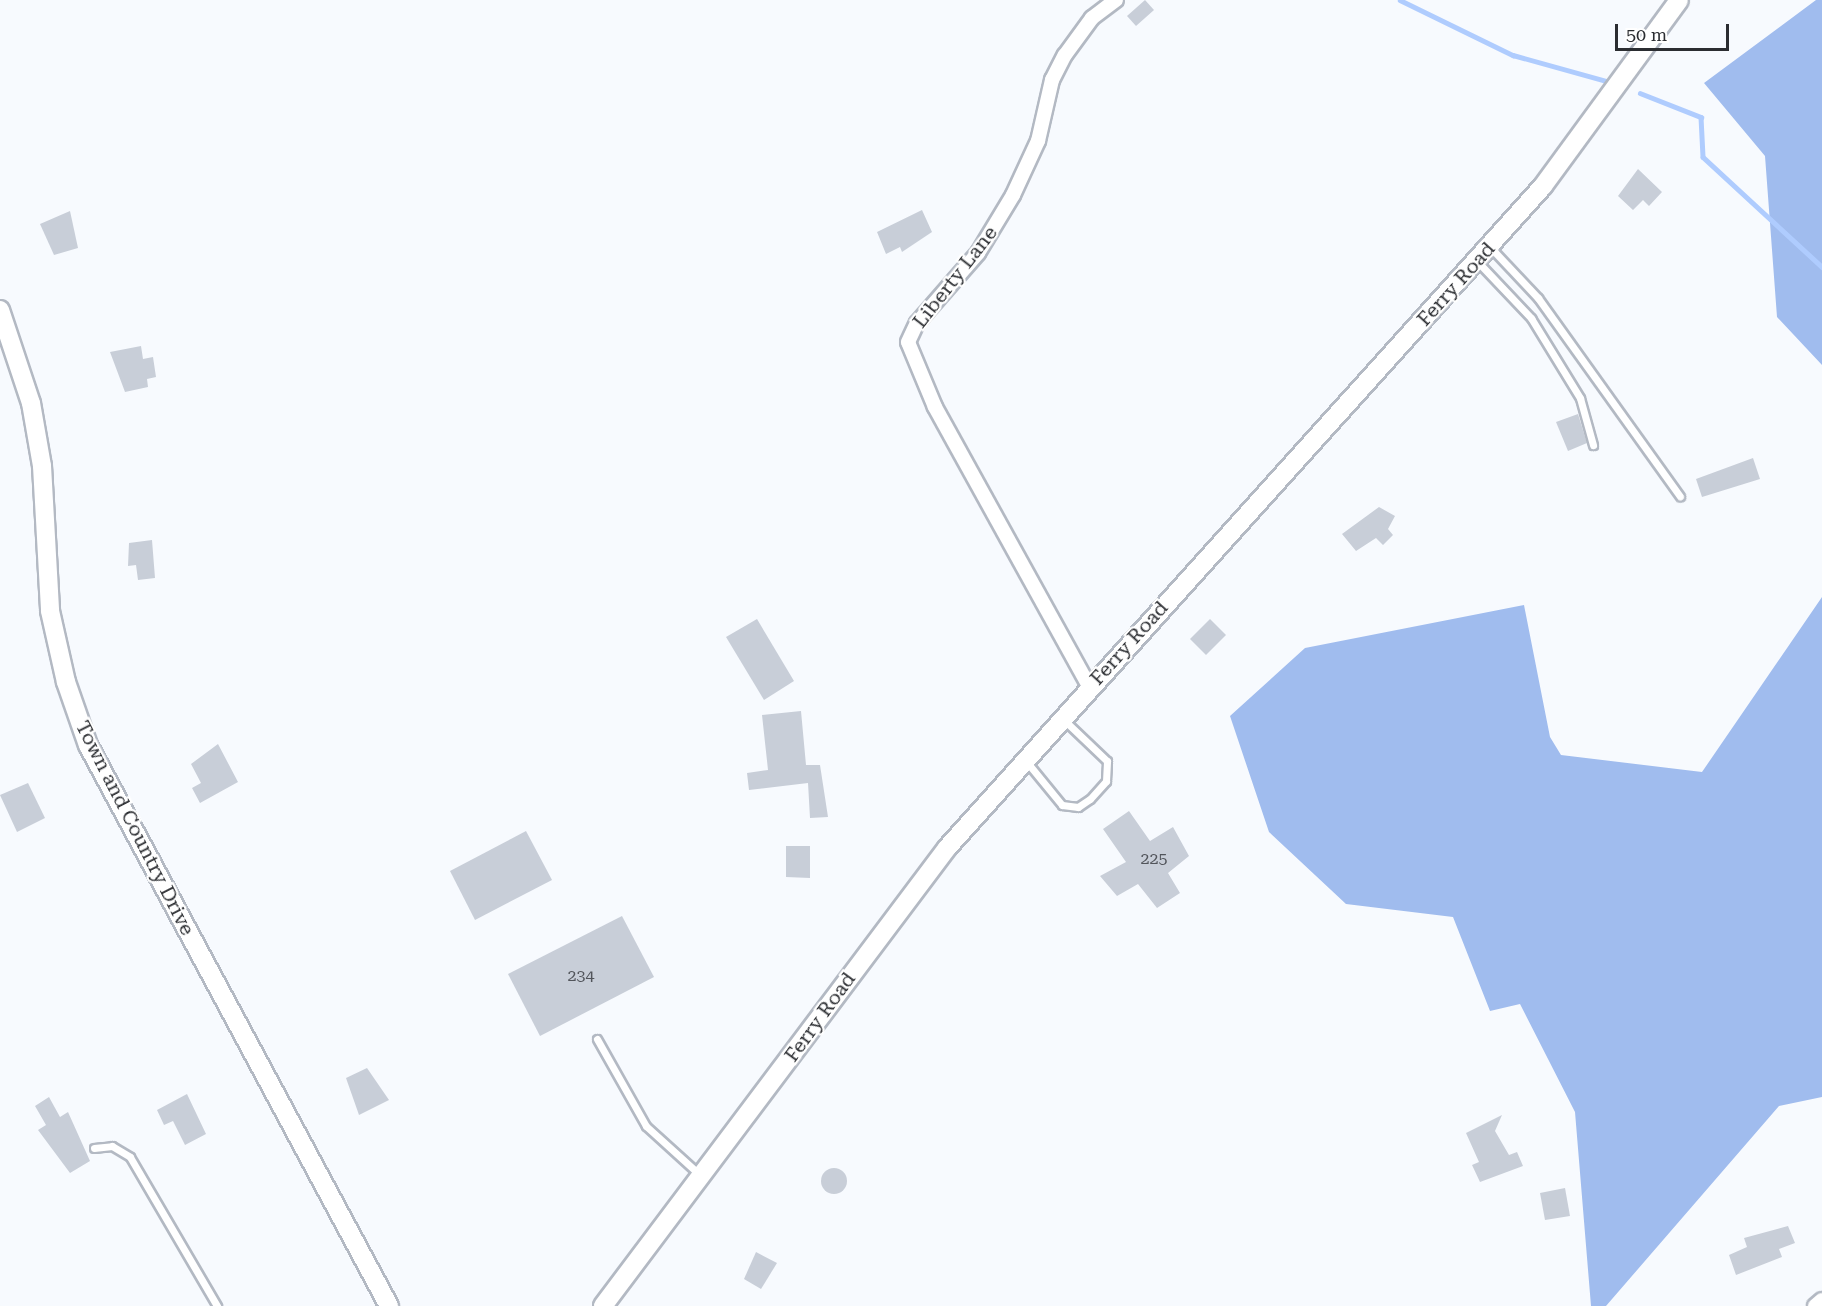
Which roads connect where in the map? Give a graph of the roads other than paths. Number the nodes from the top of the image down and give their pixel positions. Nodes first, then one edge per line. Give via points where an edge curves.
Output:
1 (1116, 0) edge
2 (1679, 0) edge
3 (1490, 248) junction
4 (1477, 261) junction
5 (0, 310) edge
6 (1593, 445) dead end
7 (1680, 496) dead end
8 (1089, 686) junction
9 (1062, 717) junction
10 (1024, 759) junction
11 (597, 1039) dead end
12 (94, 1148) dead end
13 (703, 1178) junction
14 (1822, 1300) edge
15 (217, 1306) edge
16 (389, 1306) edge
17 (603, 1306) edge
18 (1815, 1306) edge

1 - 8 street, Liberty Lane via 1092,18 1065,54 1052,80 1038,141 1004,213 978,253 917,323 908,342 935,407
2 - 3 main road, Ferry Road via 1602,111
3 - 4 main road, Ferry Road
3 - 7 lane via 1538,298
4 - 6 lane via 1531,318 1580,398
4 - 8 main road, Ferry Road
5 - 16 main road, Town and Country Drive via 31,403 42,466 50,611 66,682 88,745
8 - 9 main road, Ferry Road
9 - 10 main road, Ferry Road
9 - 10 lane via 1107,761 1106,781 1090,799 1078,807 1062,805
10 - 13 main road, Ferry Road via 892,919
11 - 13 lane via 646,1126
12 - 15 lane via 112,1146 130,1157
13 - 17 main road, Ferry Road
14 - 18 street

